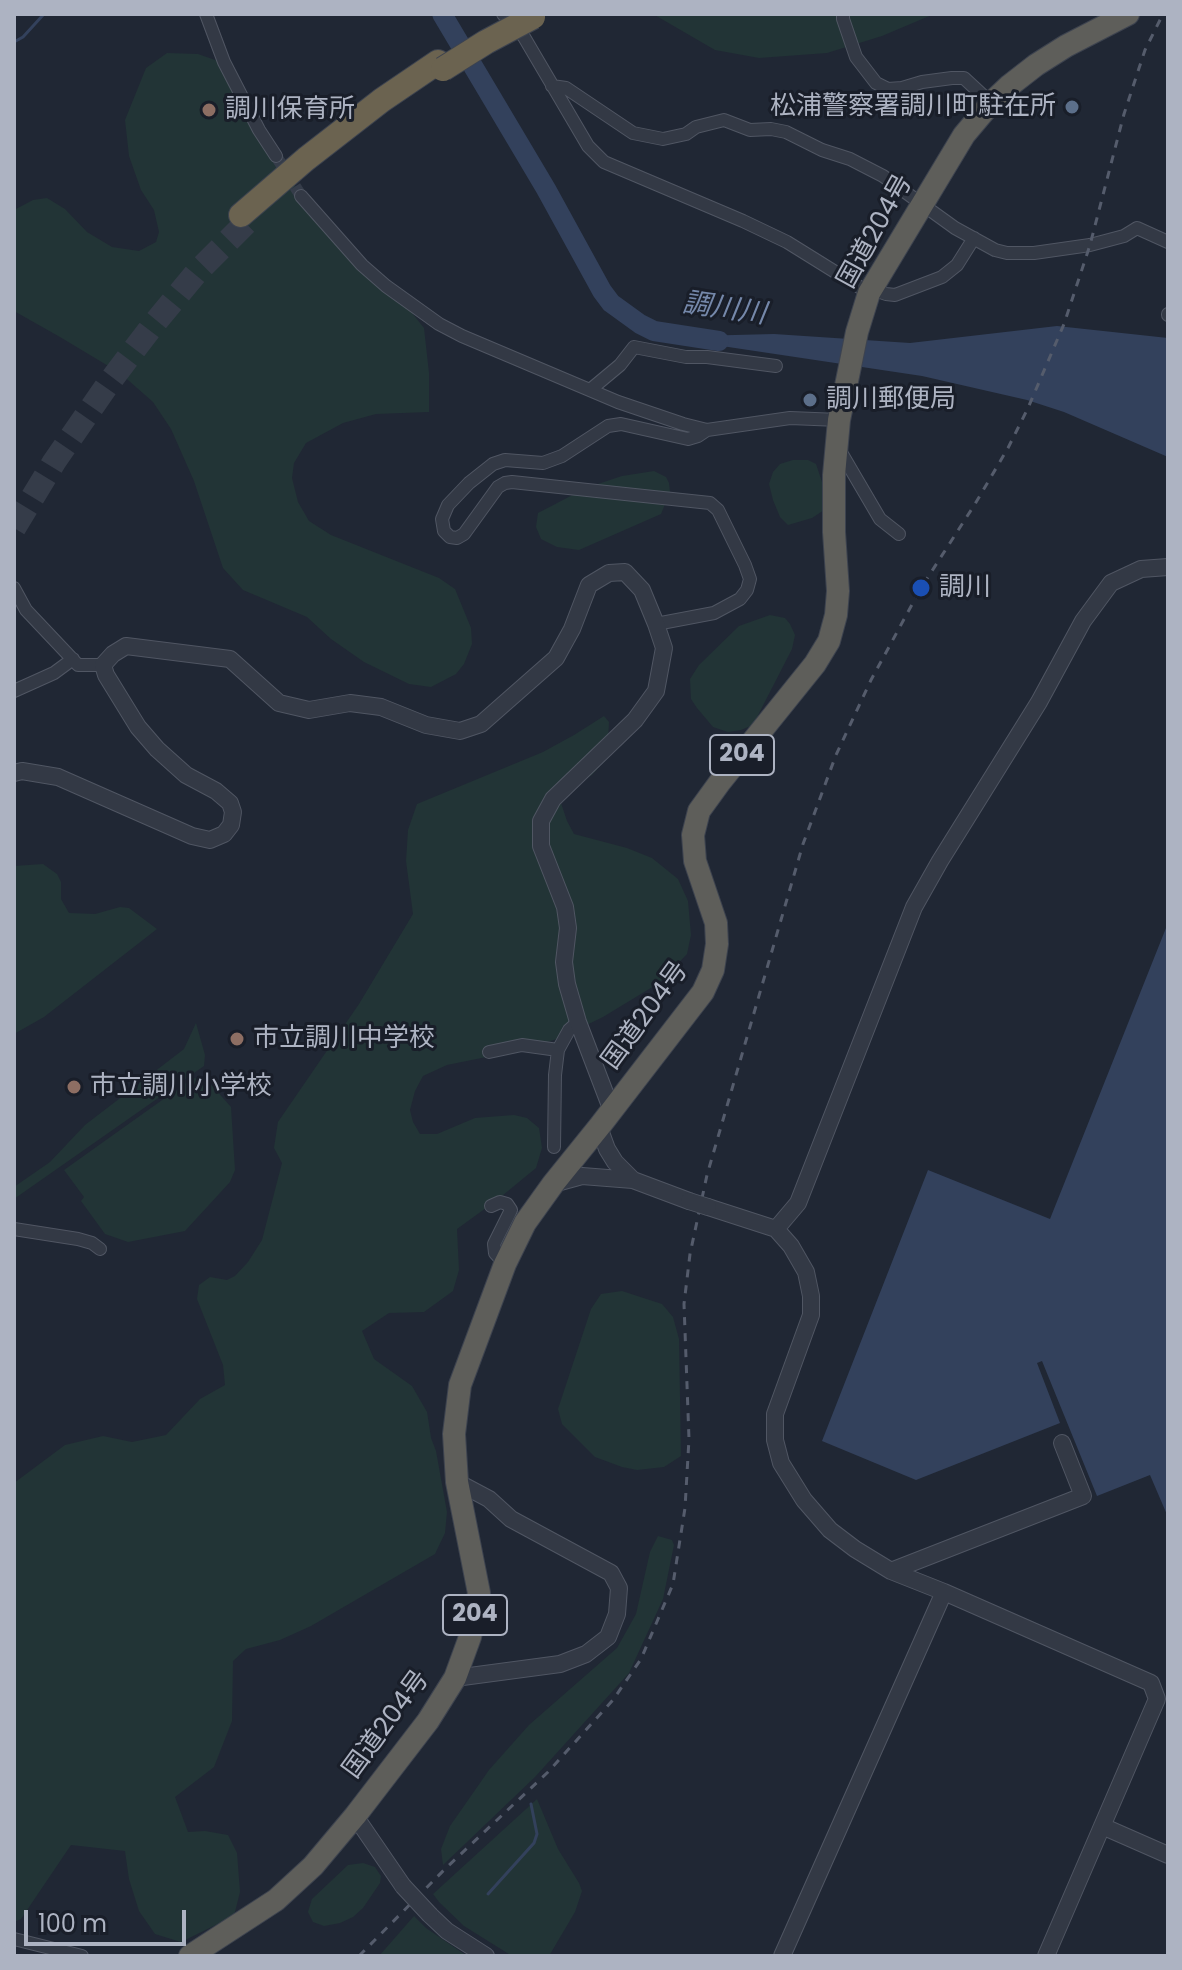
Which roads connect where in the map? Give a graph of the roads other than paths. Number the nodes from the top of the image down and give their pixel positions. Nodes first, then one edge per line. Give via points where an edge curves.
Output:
1 (206, 14) edge
2 (503, 14) edge
3 (843, 14) edge
4 (1128, 14) edge
5 (532, 15) edge
6 (552, 86) junction
7 (991, 103) junction
8 (276, 156) tunnel mouth
9 (301, 196) tunnel mouth
10 (923, 203) junction
11 (244, 218) tunnel mouth
12 (974, 238) junction
13 (1168, 242) edge
14 (870, 291) junction
15 (776, 366) dead end
16 (590, 390) junction
17 (839, 420) junction
18 (707, 430) junction
19 (837, 445) junction
20 (899, 534) dead end
21 (1168, 567) edge
22 (14, 588) edge
23 (656, 624) junction
24 (73, 659) junction
25 (103, 665) junction
26 (14, 691) edge
27 (14, 773) edge
28 (578, 1022) junction
29 (558, 1050) junction
30 (489, 1052) dead end
31 (606, 1119) junction
32 (554, 1147) dead end
33 (633, 1180) junction
34 (553, 1184) junction
35 (491, 1206) dead end
36 (14, 1229) edge
37 (776, 1229) junction
38 (100, 1249) dead end
39 (505, 1264) junction
40 (1062, 1443) dead end
41 (457, 1482) junction
42 (891, 1571) junction
43 (944, 1592) junction
44 (455, 1678) junction
45 (1151, 1683) junction
46 (1168, 1691) edge
47 (355, 1816) junction
48 (1102, 1826) junction
49 (1168, 1855) edge
50 (14, 1939) edge
51 (82, 1956) edge
52 (190, 1956) edge
53 (486, 1956) edge
54 (782, 1956) edge
55 (1046, 1956) edge

1 - 8 street via 224,62
2 - 6 street via 524,37
3 - 7 street via 856,57 876,83 888,89 964,78
4 - 7 highway, 国道204号 / 204 via 1046,58
5 - 11 highway via 382,100 306,159
6 - 10 street via 566,88 633,133 663,139 724,120 750,130 786,132 850,159
6 - 14 street via 588,146 604,162 787,242
7 - 10 highway, 国道204号 / 204 via 964,135
9 - 16 street via 362,265 439,324
10 - 12 street
10 - 14 highway, 国道204号 / 204
12 - 13 street via 1007,253 1100,243 1137,228
12 - 14 street via 942,277 895,295
14 - 17 highway, 国道204号 / 204
15 - 16 street via 634,347
16 - 18 street
17 - 18 street via 790,418
17 - 19 highway, 国道204号 / 204
18 - 23 street via 688,439 621,424 608,426 543,463 493,464 448,505 442,519 444,531 457,538 498,487 512,482 710,503 745,565 747,590 714,613
19 - 20 street via 880,519
19 - 31 highway, 国道204号 / 204 via 838,591 829,641 699,811 693,835 695,861 716,923 713,970 703,992
21 - 37 street via 1141,569 1111,583 940,861 914,907 798,1203
22 - 24 street via 26,610
23 - 25 street via 642,590 625,572 609,573 589,585 556,658 481,724 460,731 426,725 381,707 350,703 309,710 279,703 230,659 126,646
23 - 28 street via 664,648 656,691 635,720 553,799 541,821 541,846 565,907 564,962
24 - 25 street via 78,665
24 - 26 street
25 - 27 street via 138,727 157,749 230,803 231,825 224,834 210,840 192,836 58,777
28 - 29 street
28 - 31 street
29 - 30 street via 522,1045
29 - 32 street
31 - 33 street via 607,1149
31 - 34 highway, 国道204号 / 204
33 - 34 street via 582,1176
33 - 37 street, bridge
34 - 39 highway, 国道204号 / 204
35 - 39 street via 500,1202 511,1210 494,1244
36 - 38 street via 78,1239
37 - 42 street via 806,1272 811,1296 811,1315 775,1414 781,1463 830,1530
39 - 41 highway, 国道204号 / 204 via 460,1385 454,1434
40 - 42 street via 1083,1496
41 - 44 highway, 国道204号 / 204 via 479,1593
41 - 44 street via 489,1499 511,1519 611,1573 619,1588 608,1637 586,1654 560,1664
42 - 43 street
43 - 45 street
43 - 54 street
44 - 47 highway, 国道204号 / 204
45 - 46 street
45 - 48 street via 1157,1699
47 - 52 highway, 国道204号 / 204 via 276,1900
47 - 53 street, bridge via 403,1886 430,1915
48 - 49 street
48 - 55 street
50 - 51 street

